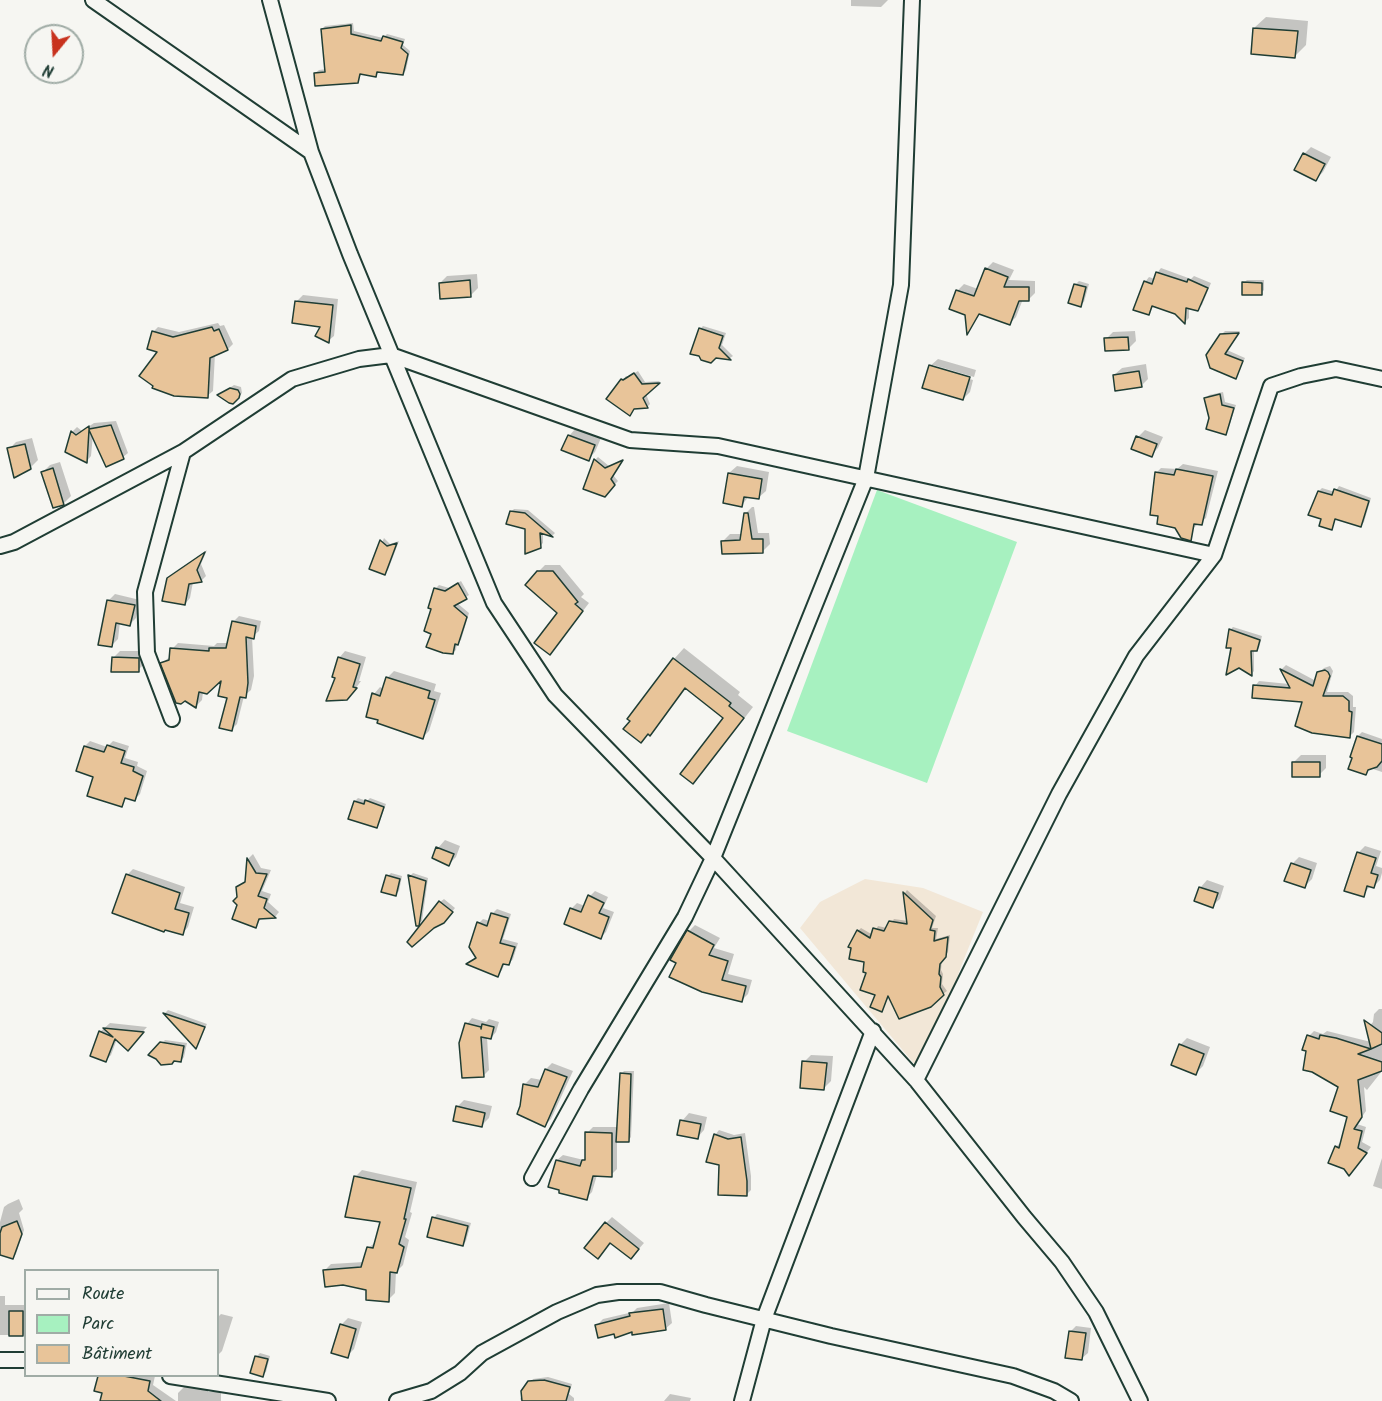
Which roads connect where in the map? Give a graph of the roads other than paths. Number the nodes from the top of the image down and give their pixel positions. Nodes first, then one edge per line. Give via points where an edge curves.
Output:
1 (93, 0) edge
2 (270, 0) edge
3 (912, 0) edge
4 (310, 152) junction
5 (392, 355) junction
6 (1382, 379) edge
7 (183, 452) junction
8 (866, 478) junction
9 (0, 546) edge
10 (1214, 555) junction
11 (172, 719) dead end
12 (713, 858) junction
13 (873, 1031) junction
14 (916, 1080) junction
15 (532, 1178) dead end
16 (764, 1319) junction
17 (0, 1360) edge
18 (24, 1360) edge
19 (176, 1377) edge
20 (328, 1401) edge
21 (397, 1401) edge
22 (742, 1401) edge
23 (1071, 1401) edge
24 (1140, 1401) edge

1 - 4 street
2 - 4 street
3 - 8 street via 901,285
4 - 5 street
5 - 7 street via 359,359 292,379
5 - 8 street via 630,440 718,446
5 - 12 street via 494,603 555,695
6 - 10 street via 1336,369 1271,386
7 - 9 street
7 - 11 street via 145,592 147,653
8 - 10 street
8 - 12 street
10 - 14 street via 1136,656 1059,794
12 - 13 street
12 - 15 street via 685,917
13 - 14 street
13 - 16 street
14 - 24 street via 1062,1262 1096,1312
16 - 21 street via 660,1292 597,1295 482,1353 431,1391
16 - 22 street
16 - 23 street via 1013,1376
17 - 18 street
19 - 20 street

